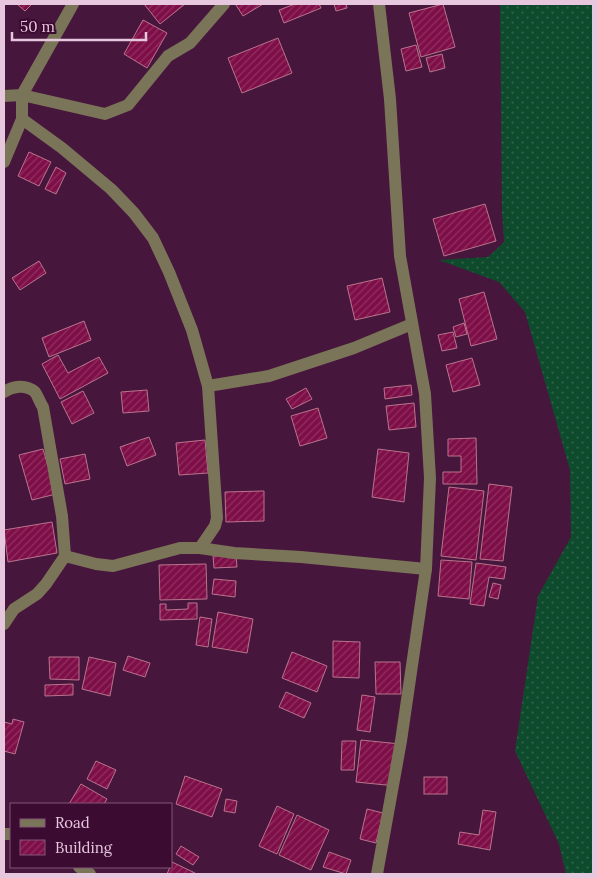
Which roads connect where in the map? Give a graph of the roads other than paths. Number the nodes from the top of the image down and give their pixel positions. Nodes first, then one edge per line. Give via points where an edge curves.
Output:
1 (73, 4) edge
2 (224, 4) edge
3 (379, 4) edge
4 (22, 95) junction
5 (4, 96) edge
6 (22, 119) junction
7 (4, 162) edge
8 (412, 324) junction
9 (208, 386) junction
10 (4, 392) edge
11 (200, 548) junction
12 (65, 556) junction
13 (426, 570) junction
14 (4, 619) edge
15 (377, 874) edge

1 - 4 street
2 - 4 street via 190,42 168,56 128,104 104,114
3 - 8 street via 390,99 400,256
4 - 5 street
4 - 6 street
6 - 7 street
6 - 9 street via 112,189 153,238 192,330
8 - 9 street via 354,348 269,376
8 - 13 street via 425,394 430,468
9 - 11 street via 217,518
10 - 12 street via 24,386 35,392 43,407 62,516
11 - 12 street via 180,548 113,566
11 - 13 street
12 - 14 street via 37,594
13 - 15 street via 401,741

